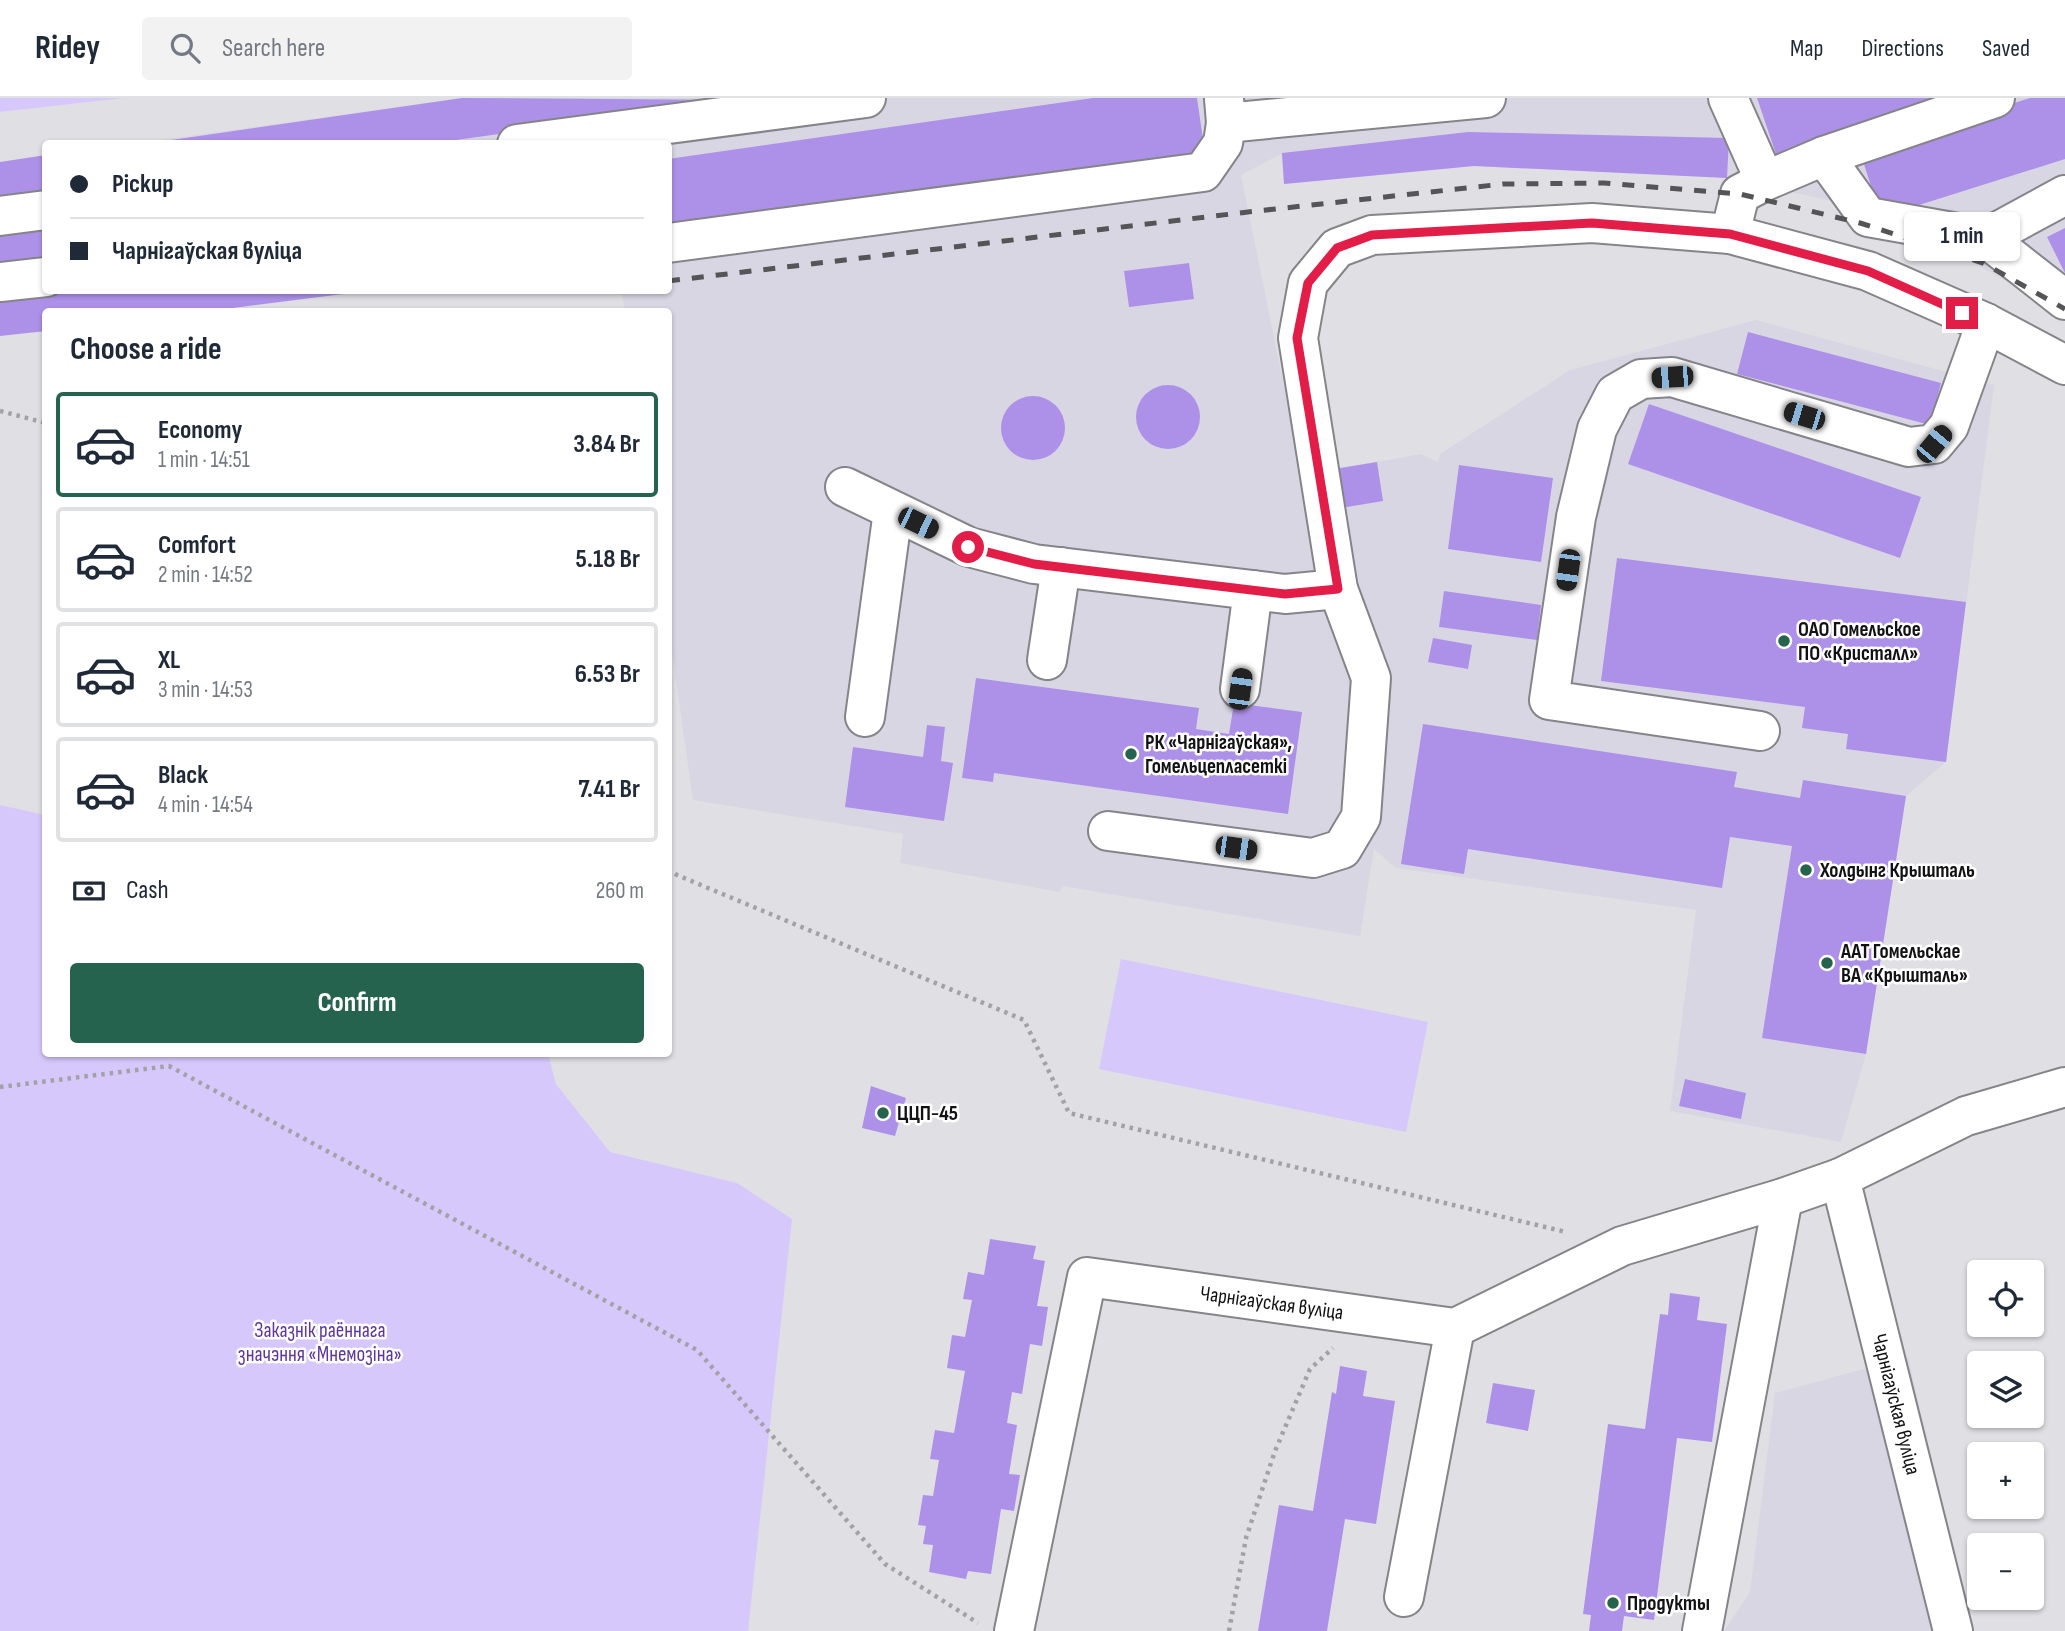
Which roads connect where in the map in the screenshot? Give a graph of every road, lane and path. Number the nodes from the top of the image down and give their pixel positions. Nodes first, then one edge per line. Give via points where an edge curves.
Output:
1 (866, 98) edge
2 (1486, 98) edge
3 (1728, 98) edge
4 (1995, 98) edge
5 (1225, 111) edge
6 (547, 140) edge
7 (1824, 156) junction
8 (1765, 181) junction
9 (2065, 195) edge
10 (42, 211) edge
11 (0, 216) edge
12 (1730, 234) junction
13 (1986, 237) junction
14 (672, 242) edge
15 (42, 277) edge
16 (0, 282) edge
17 (2065, 300) edge
18 (1986, 323) junction
19 (2065, 365) edge
20 (0, 411) edge
21 (42, 422) edge
22 (845, 487) dead end
23 (893, 511) junction
24 (1060, 568) junction
25 (1338, 589) junction
26 (1253, 590) junction
27 (1047, 660) dead end
28 (1240, 689) dead end
29 (865, 717) dead end
30 (1760, 731) dead end
31 (1108, 831) dead end
32 (672, 871) edge
33 (0, 1087) edge
34 (2065, 1087) edge
35 (1840, 1178) junction
36 (1783, 1198) junction
37 (1568, 1233) dead end
38 (1368, 1316) junction
39 (1455, 1328) junction
40 (1404, 1597) dead end
41 (997, 1627) edge
42 (1229, 1631) edge
43 (1702, 1631) edge
44 (1953, 1631) edge

1 - 6 street
2 - 5 street
3 - 8 street
4 - 7 street
5 - 14 street via 1223,143 1203,172
7 - 8 street
7 - 13 street via 1868,217
8 - 12 street via 1740,194
9 - 13 street
10 - 11 street
12 - 18 street via 1868,271
12 - 25 street via 1592,223 1372,235 1337,248 1308,283 1297,338
13 - 17 street
15 - 16 street
18 - 19 street
18 - 30 street via 1949,426 1934,444 1909,447 1672,377 1641,379 1615,394 1597,429 1576,517 1549,700
20 - 21 path
22 - 23 street
23 - 24 street via 968,547
23 - 29 street
24 - 26 street
24 - 27 street
25 - 26 street via 1285,594
25 - 31 street via 1371,678 1360,817 1342,849 1314,858
26 - 28 street
32 - 37 path via 1024,1020 1069,1113
33 - 41 path via 169,1066 697,1350 885,1564
34 - 35 street via 1966,1116
35 - 36 street
35 - 44 street, Чарнігаўская вуліца
36 - 39 street via 1622,1245
36 - 43 street
38 - 39 street, Чарнігаўская вуліца
38 - 41 street, Чарнігаўская вуліца via 1087,1277
38 - 42 path via 1310,1369 1275,1451 1246,1538
39 - 40 street

